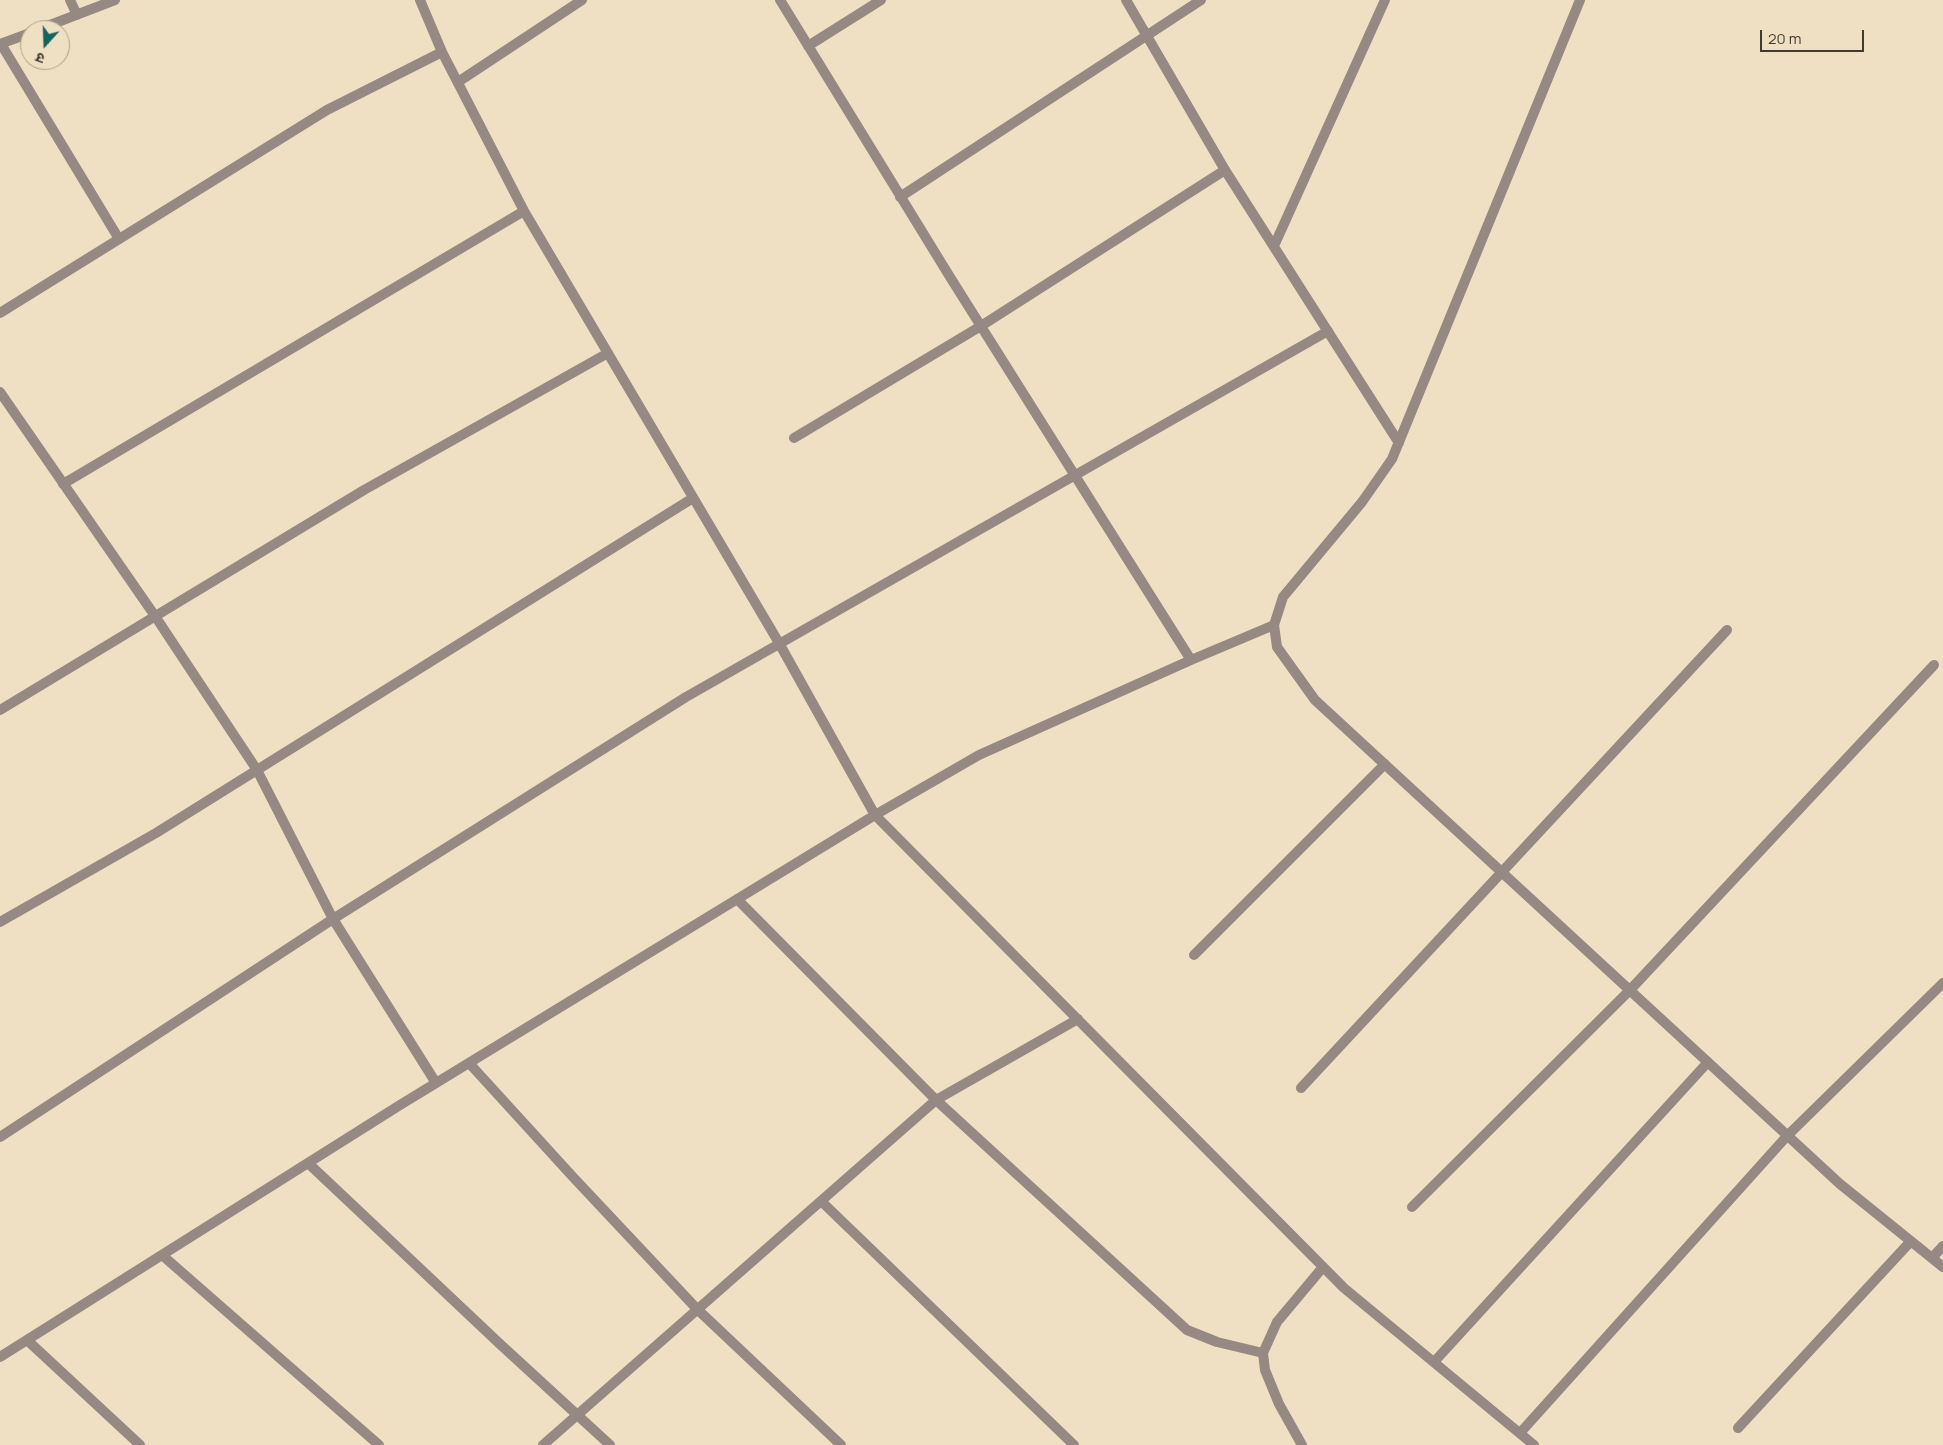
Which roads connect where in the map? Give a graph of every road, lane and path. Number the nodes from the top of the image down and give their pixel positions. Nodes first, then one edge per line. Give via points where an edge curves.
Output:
1 (70, 0) edge
2 (116, 0) edge
3 (420, 0) edge
4 (582, 0) edge
5 (780, 0) edge
6 (880, 0) edge
7 (1126, 0) edge
8 (1201, 0) edge
9 (1385, 0) edge
10 (1580, 0) edge
11 (77, 15) junction
12 (64, 20) edge
13 (20, 37) edge
14 (1148, 37) junction
15 (1, 44) edge
16 (808, 46) junction
17 (442, 52) junction
18 (458, 82) junction
19 (1225, 170) junction
20 (900, 197) junction
21 (524, 211) junction
22 (119, 239) junction
23 (1274, 246) junction
24 (0, 313) edge
25 (980, 326) junction
26 (1328, 331) junction
27 (608, 352) junction
28 (0, 392) edge
29 (794, 438) dead end
30 (1399, 443) junction
31 (1074, 475) junction
32 (63, 484) junction
33 (693, 498) junction
34 (155, 616) junction
35 (1274, 625) junction
36 (1727, 630) dead end
37 (779, 643) junction
38 (1191, 660) junction
39 (1934, 666) dead end
40 (0, 710) edge
41 (1385, 764) junction
42 (257, 770) junction
43 (875, 815) junction
44 (1501, 872) junction
45 (737, 899) junction
46 (333, 919) junction
47 (0, 922) edge
48 (1194, 955) dead end
49 (1943, 983) edge
50 (1630, 990) junction
51 (1078, 1020) junction
52 (1708, 1062) junction
53 (469, 1063) junction
54 (436, 1083) junction
55 (1301, 1088) dead end
56 (936, 1100) junction
57 (1787, 1136) junction
58 (0, 1137) edge
59 (308, 1163) junction
60 (821, 1201) junction
61 (1412, 1207) dead end
62 (1911, 1242) junction
63 (1943, 1246) edge
64 (162, 1255) junction
65 (1932, 1258) junction
66 (1323, 1267) junction
67 (1943, 1268) edge
68 (698, 1309) junction
69 (27, 1340) junction
70 (1263, 1353) junction
71 (0, 1357) edge
72 (1434, 1362) junction
73 (576, 1414) junction
74 (1738, 1428) dead end
75 (1520, 1433) junction
76 (140, 1445) edge
77 (379, 1445) edge
78 (543, 1445) edge
79 (610, 1445) edge
80 (841, 1445) edge
81 (1074, 1445) edge
82 (1302, 1445) edge
83 (1534, 1445) edge

1 - 11 street
2 - 11 street
3 - 17 street
4 - 18 street
5 - 16 street
6 - 16 street
7 - 14 street
8 - 14 street
9 - 23 street
10 - 30 street
11 - 12 street
13 - 15 street
14 - 19 street
14 - 20 street
15 - 22 street
16 - 20 street
17 - 18 street
17 - 22 street via 327,110
18 - 21 street
19 - 23 street
19 - 25 street
20 - 25 street
21 - 27 street
21 - 32 street
22 - 24 street
23 - 26 street
25 - 29 street
25 - 31 street
26 - 30 street
26 - 31 street
27 - 33 street
27 - 34 street via 364,490
28 - 32 street
30 - 35 street via 1392,459 1362,502 1284,597
31 - 37 street
31 - 38 street
32 - 34 street
33 - 37 street
33 - 42 street
34 - 40 street
34 - 42 street
35 - 38 street
35 - 41 street via 1278,647 1316,700
36 - 44 street
37 - 43 street
37 - 46 street via 686,696
38 - 43 street via 979,755
39 - 50 street
41 - 44 street
41 - 48 street
42 - 46 street
42 - 47 street via 156,833
43 - 45 street
43 - 51 street
44 - 50 street
44 - 55 street
45 - 53 street
45 - 56 street
46 - 54 street
46 - 58 street
49 - 57 street
50 - 52 street
50 - 61 street
51 - 56 street
51 - 66 street
52 - 57 street
52 - 72 street
53 - 54 street
53 - 68 street
54 - 59 street
56 - 60 street
56 - 70 street via 1187,1330 1217,1342
57 - 62 street
57 - 75 street
59 - 64 street
59 - 73 street
60 - 68 street
60 - 81 street
62 - 65 street
62 - 74 street
63 - 65 street
64 - 69 street
64 - 77 street
65 - 67 street
66 - 70 street via 1277,1322
66 - 72 street
68 - 73 street
68 - 80 street
69 - 71 street
69 - 76 street
70 - 82 street via 1265,1370 1279,1404
72 - 75 street
73 - 78 street
73 - 79 street
75 - 83 street

